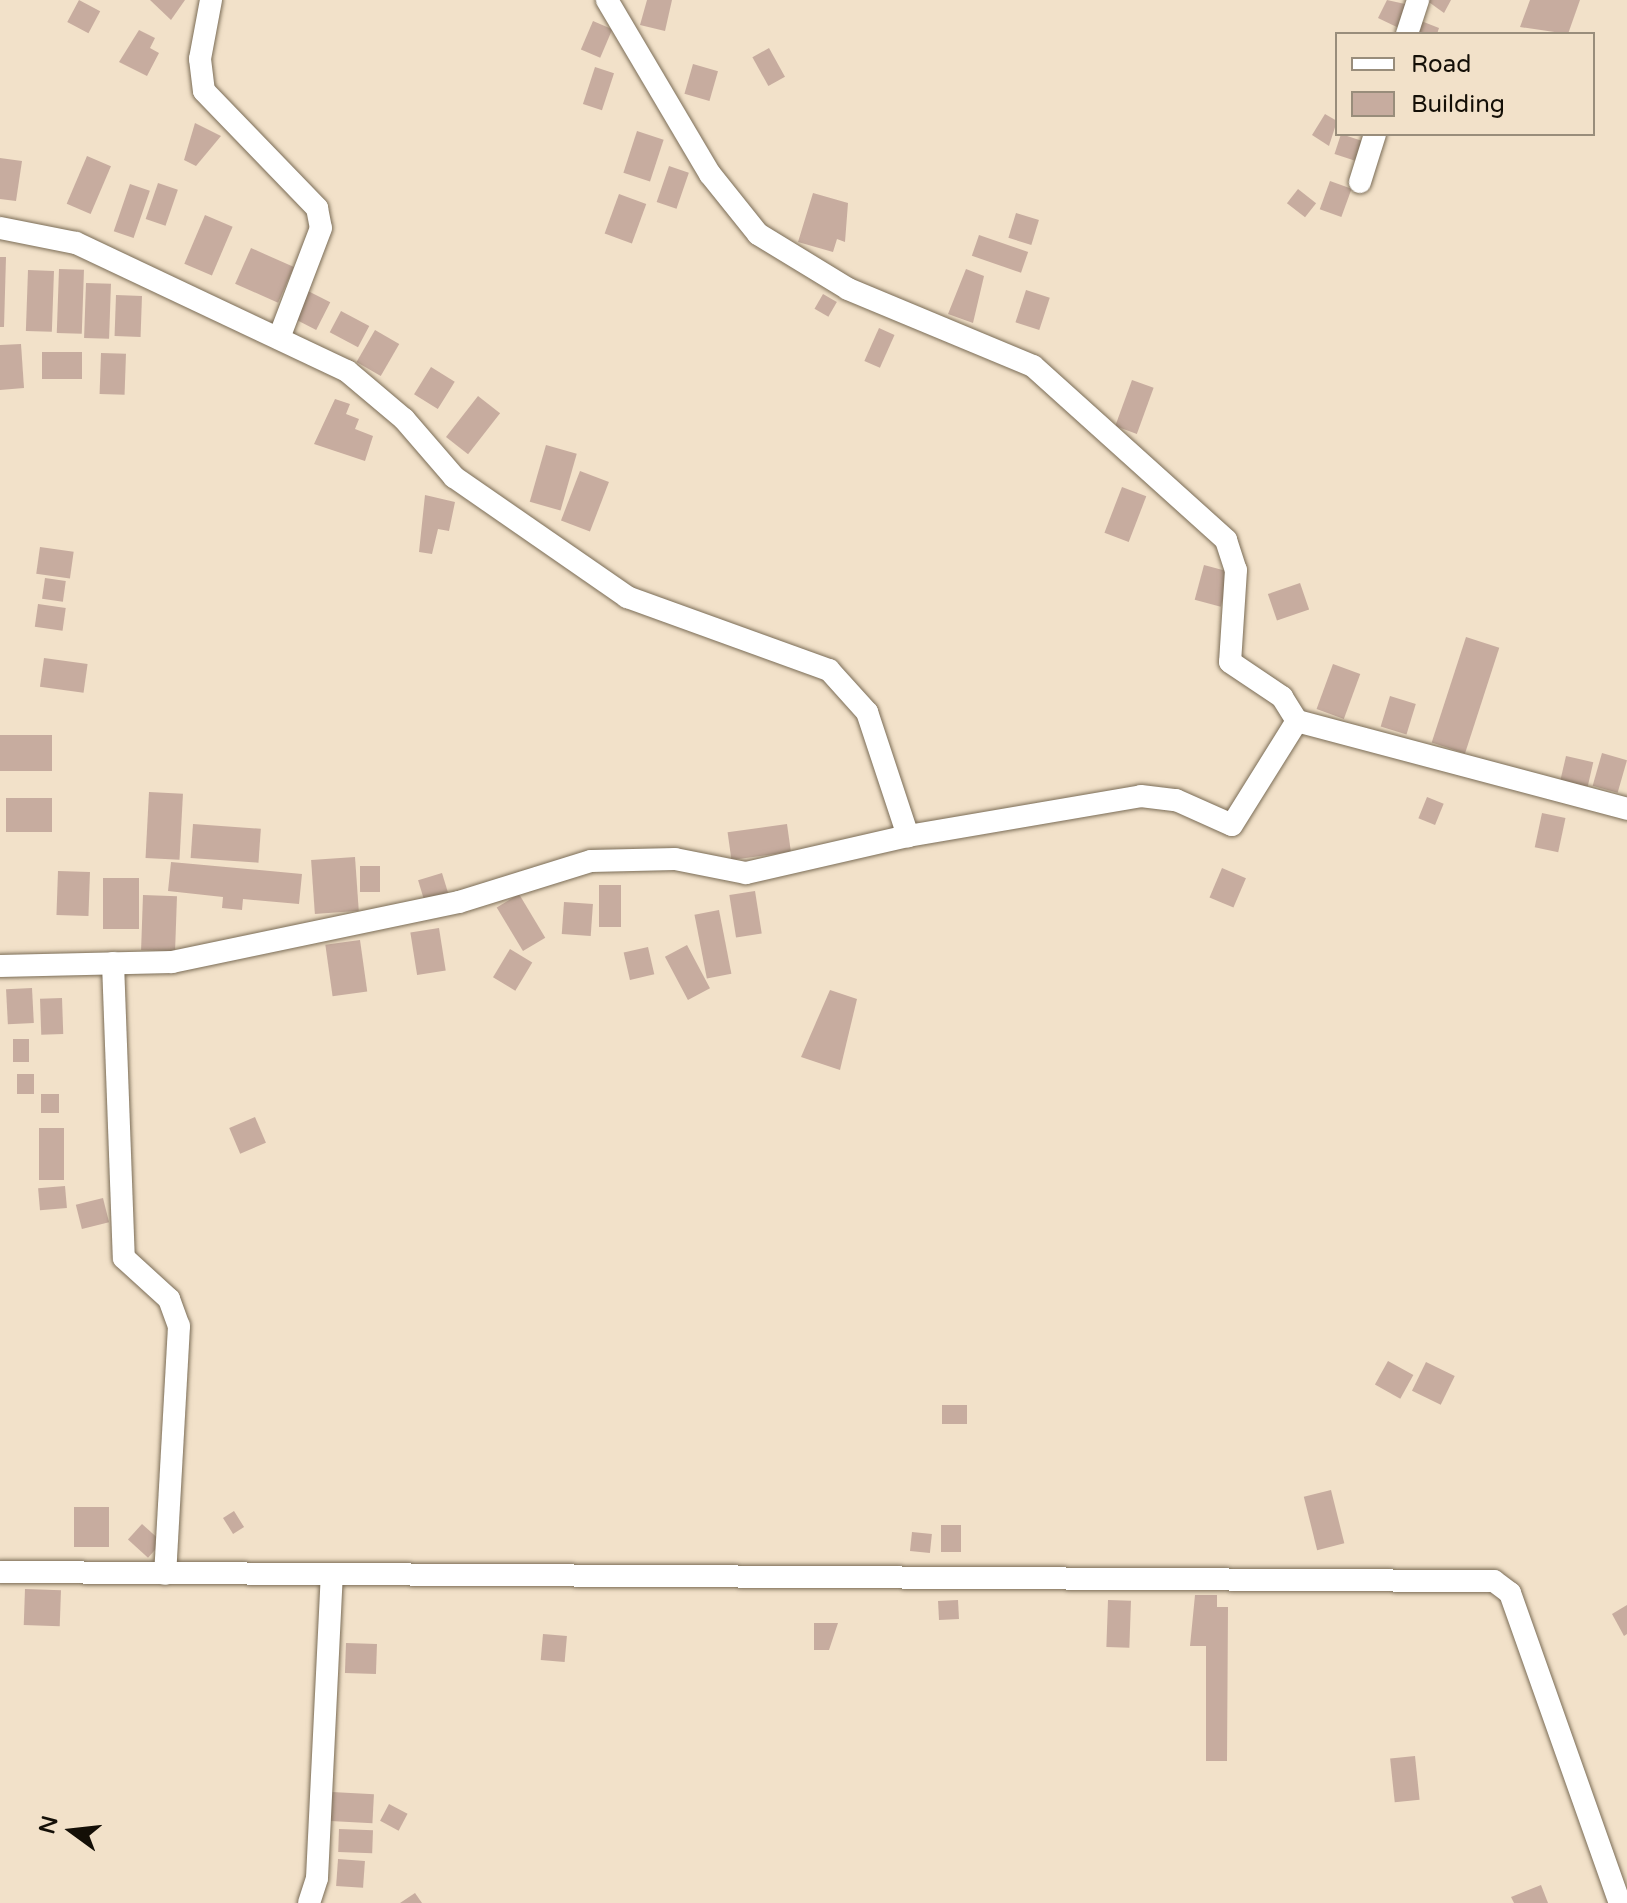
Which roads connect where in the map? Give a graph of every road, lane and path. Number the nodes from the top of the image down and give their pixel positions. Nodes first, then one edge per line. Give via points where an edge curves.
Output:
1 (211, 0) edge
2 (607, 0) edge
3 (1418, 0) edge
4 (1408, 32) edge
5 (1374, 136) edge
6 (1360, 182) dead end
7 (0, 228) edge
8 (279, 338) junction
9 (1297, 721) junction
10 (1627, 809) edge
11 (908, 836) junction
12 (113, 963) junction
13 (0, 966) edge
14 (0, 1572) edge
15 (165, 1574) junction
16 (332, 1576) junction
17 (309, 1903) edge
18 (1620, 1903) edge

1 - 8 street via 200,59 204,91 309,199 321,228
2 - 9 street via 710,174 758,234 848,289 1033,366 1226,540 1236,570 1230,662 1282,697
3 - 4 street
5 - 6 street
7 - 8 street via 76,243
8 - 11 street via 347,371 404,419 454,477 627,597 829,670 867,712
9 - 10 street
9 - 11 street via 1232,825 1176,800 1141,796
11 - 12 street via 746,873 675,859 591,861 459,902 172,962
12 - 13 street
12 - 15 street via 124,1258 169,1299 179,1326
14 - 15 street
15 - 16 street
16 - 17 street via 317,1878
16 - 18 street via 1494,1581 1510,1593

